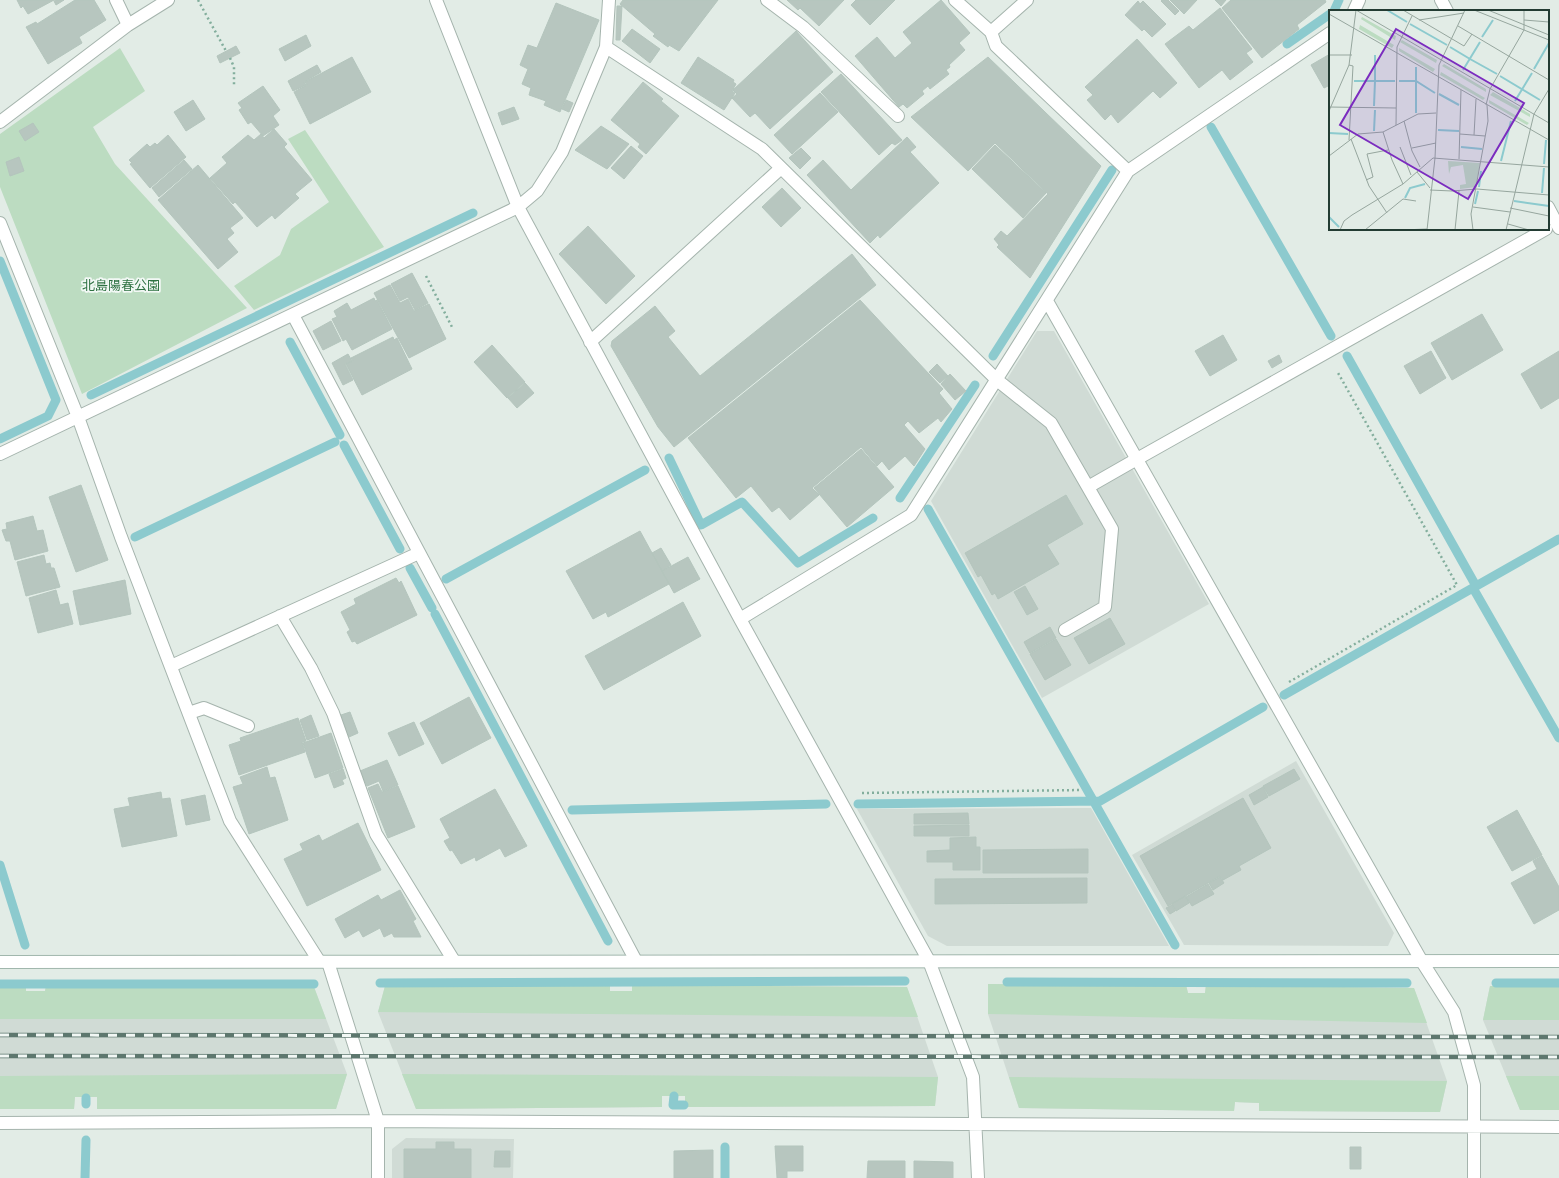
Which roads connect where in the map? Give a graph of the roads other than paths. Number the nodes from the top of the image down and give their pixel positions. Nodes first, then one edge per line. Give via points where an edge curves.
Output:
1 (116, 0) edge
2 (168, 0) edge
3 (436, 0) edge
4 (609, 0) edge
5 (767, 0) edge
6 (955, 0) edge
7 (1026, 0) edge
8 (1358, 0) edge
9 (1441, 0) edge
10 (1354, 10) edge
11 (1446, 10) edge
12 (128, 25) junction
13 (991, 32) junction
14 (1329, 34) edge
15 (606, 48) junction
16 (898, 116) dead end
17 (0, 122) edge
18 (781, 168) junction
19 (1128, 170) junction
20 (518, 207) junction
21 (1549, 210) edge
22 (0, 223) edge
23 (1554, 226) edge
24 (1547, 230) edge
25 (1047, 301) junction
26 (293, 315) junction
27 (590, 342) junction
28 (998, 380) junction
29 (78, 417) junction
30 (0, 454) edge
31 (1137, 459) junction
32 (1088, 488) junction
33 (419, 553) junction
34 (280, 616) junction
35 (740, 619) junction
36 (1065, 630) dead end
37 (170, 666) junction
38 (189, 713) junction
39 (248, 726) dead end
40 (1421, 960) junction
41 (454, 961) junction
42 (636, 961) junction
43 (929, 961) junction
44 (1559, 961) edge
45 (0, 962) edge
46 (323, 962) junction
47 (378, 1121) junction
48 (0, 1123) edge
49 (974, 1124) junction
50 (1473, 1126) junction
51 (1559, 1127) edge
52 (378, 1178) edge
53 (978, 1178) edge
54 (1474, 1178) edge

1 - 12 street
2 - 12 street
3 - 20 street
4 - 15 street
5 - 16 street via 803,27
6 - 13 street
7 - 13 street
8 - 10 street
9 - 11 street
12 - 17 street
13 - 19 street via 996,46
14 - 19 street
15 - 18 street via 762,149
15 - 20 street via 562,152 536,191
18 - 27 street
18 - 28 street
19 - 25 street
20 - 26 street
20 - 27 street
21 - 23 street
22 - 29 street
24 - 31 street via 1326,351
25 - 28 street
25 - 31 street
26 - 29 street
26 - 33 street
27 - 35 street
28 - 32 street via 1051,422
28 - 35 street via 911,515
29 - 30 street
29 - 37 street
31 - 32 street
31 - 40 street
32 - 36 street via 1112,529 1104,607
33 - 34 street
33 - 42 street
34 - 37 street
34 - 41 street via 311,668 333,713 376,834
35 - 43 street
37 - 38 street
38 - 39 street via 204,708
38 - 46 street via 230,821
40 - 43 street
40 - 44 street
40 - 50 street via 1454,1012 1474,1085
41 - 42 street
41 - 46 street
42 - 43 street
43 - 49 street via 973,1077
45 - 46 street
46 - 47 street
47 - 48 street
47 - 49 street
47 - 52 street
49 - 50 street
49 - 53 street
50 - 51 street
50 - 54 street

